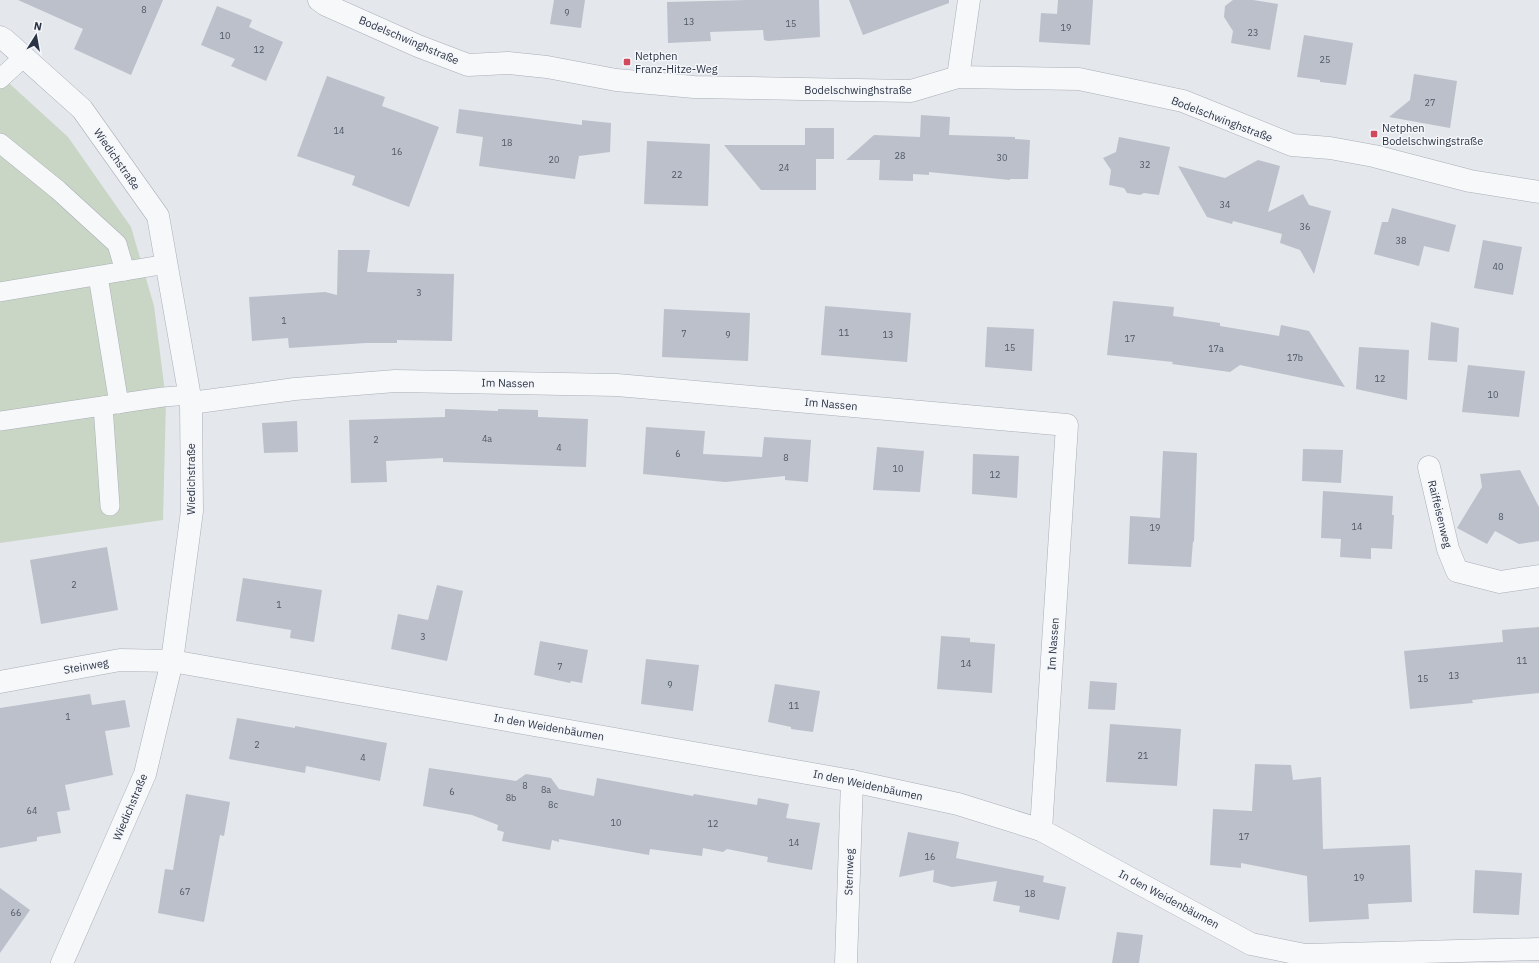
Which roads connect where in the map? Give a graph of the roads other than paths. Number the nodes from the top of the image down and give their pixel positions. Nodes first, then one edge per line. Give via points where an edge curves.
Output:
1 (319, 0) edge
2 (969, 0) edge
3 (0, 37) edge
4 (24, 57) junction
5 (958, 78) junction
6 (0, 80) edge
7 (0, 143) edge
8 (1539, 192) edge
9 (167, 264) junction
10 (125, 271) junction
11 (98, 276) junction
12 (0, 292) edge
13 (190, 399) junction
14 (111, 405) junction
15 (0, 421) edge
16 (1429, 467) dead end
17 (110, 506) dead end
18 (1539, 576) edge
19 (172, 661) junction
20 (0, 682) edge
21 (852, 781) junction
22 (1041, 830) junction
23 (1539, 949) edge
24 (62, 963) edge
25 (846, 963) edge

1 - 5 street, Bodelschwinghstraße via 418,46 468,65 508,63 547,67 616,80 694,87 807,90 910,91
2 - 5 street
3 - 4 street, Wiedichstraße
4 - 6 lane
4 - 9 street, Wiedichstraße via 82,109 158,216
5 - 8 street, Bodelschwinghstraße via 1079,79 1183,101 1292,145 1359,153 1470,181
7 - 10 lane via 58,190 117,244
9 - 10 lane
9 - 13 street, Wiedichstraße
10 - 11 lane
11 - 12 lane
11 - 14 lane
13 - 14 lane
13 - 19 street, Wiedichstraße via 192,511
13 - 22 street, Im Nassen via 395,381 617,385 1067,425
14 - 15 lane
14 - 17 lane
16 - 18 street, Raiffeisenweg via 1448,549 1458,571 1500,582
19 - 20 street, Steinweg via 120,660
19 - 21 street, In den Weidenbäumen
19 - 24 street, Wiedichstraße via 145,774
21 - 22 street, In den Weidenbäumen via 958,804
21 - 25 street, Sternweg
22 - 23 street, In den Weidenbäumen via 1251,944 1305,955

